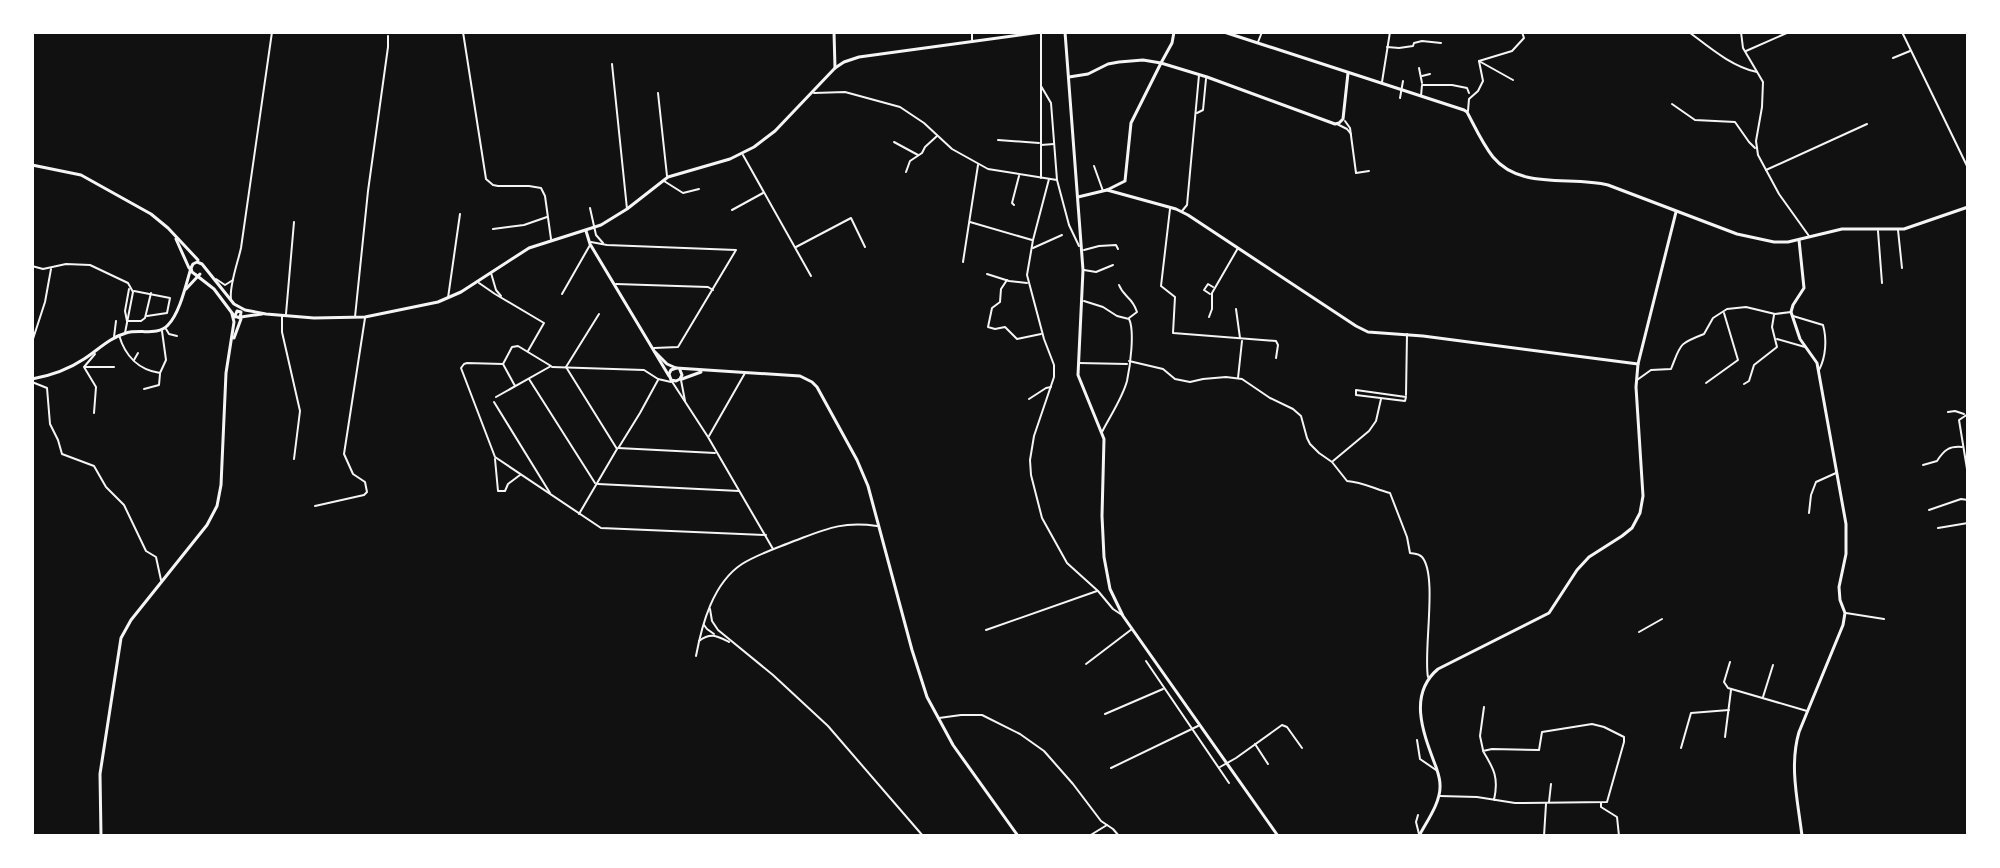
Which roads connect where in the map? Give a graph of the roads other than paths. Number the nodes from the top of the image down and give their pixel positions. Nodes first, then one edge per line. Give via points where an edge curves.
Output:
1 (272, 32) edge
2 (463, 32) edge
3 (972, 32) edge
4 (1041, 32) edge
5 (1065, 32) edge
6 (1174, 32) edge
7 (1224, 32) edge
8 (1262, 32) edge
9 (1390, 32) edge
10 (1522, 32) edge
11 (1689, 32) edge
12 (1741, 32) edge
13 (1789, 32) edge
14 (1902, 32) edge
15 (1966, 32) edge
16 (834, 33) edge
17 (388, 36) dead end
18 (1968, 37) edge
19 (972, 41) junction
20 (1258, 43) junction
21 (1441, 43) dead end
22 (1387, 47) junction
23 (1911, 51) junction
24 (1745, 52) junction
25 (1893, 58) dead end
26 (1479, 61) junction
27 (1161, 63) junction
28 (612, 64) dead end
29 (835, 68) junction
30 (1419, 68) dead end
31 (1759, 72) junction
32 (1348, 73) junction
33 (1199, 74) junction
34 (1430, 74) dead end
35 (1069, 77) junction
36 (1207, 77) junction
37 (1420, 77) junction
38 (1513, 80) dead end
39 (1403, 81) dead end
40 (820, 84) junction
41 (1381, 84) junction
42 (1422, 85) junction
43 (1041, 86) junction
44 (1401, 90) junction
45 (827, 92) junction
46 (658, 93) dead end
47 (812, 93) junction
48 (1470, 96) junction
49 (1421, 97) junction
50 (1400, 98) dead end
51 (1672, 104) dead end
52 (1467, 112) junction
53 (1196, 115) junction
54 (1343, 119) junction
55 (1337, 124) junction
56 (1867, 124) dead end
57 (937, 135) junction
58 (1351, 135) junction
59 (998, 140) dead end
60 (894, 142) dead end
61 (1041, 144) junction
62 (1055, 144) junction
63 (1756, 149) junction
64 (742, 154) junction
65 (919, 156) junction
66 (978, 164) junction
67 (32, 165) edge
68 (1094, 166) dead end
69 (1968, 168) edge
70 (1369, 171) dead end
71 (1765, 171) junction
72 (906, 172) dead end
73 (1019, 175) junction
74 (668, 177) junction
75 (1041, 178) junction
76 (1049, 179) junction
77 (663, 180) junction
78 (1057, 180) junction
79 (1125, 181) junction
80 (699, 189) dead end
81 (1105, 191) junction
82 (764, 192) junction
83 (1121, 195) junction
84 (1078, 197) junction
85 (1014, 205) dead end
86 (1170, 207) junction
87 (1968, 207) edge
88 (590, 208) dead end
89 (627, 209) junction
90 (732, 210) dead end
91 (1181, 212) junction
92 (1676, 212) junction
93 (460, 214) dead end
94 (548, 217) junction
95 (968, 221) junction
96 (294, 222) dead end
97 (593, 228) junction
98 (493, 229) dead end
99 (1898, 229) junction
100 (1877, 230) junction
101 (586, 231) junction
102 (172, 232) junction
103 (1062, 235) dead end
104 (1810, 237) junction
105 (1799, 239) junction
106 (551, 240) junction
107 (1033, 240) junction
108 (590, 243) junction
109 (604, 244) junction
110 (865, 247) dead end
111 (1239, 247) junction
112 (795, 248) junction
113 (1032, 249) junction
114 (1118, 249) dead end
115 (1082, 250) junction
116 (963, 262) dead end
117 (202, 264) junction
118 (1113, 265) dead end
119 (32, 266) edge
120 (51, 268) junction
121 (191, 268) junction
122 (1902, 268) dead end
123 (1083, 270) junction
124 (490, 272) junction
125 (209, 274) junction
126 (987, 274) dead end
127 (198, 275) junction
128 (811, 276) dead end
129 (234, 279) junction
130 (205, 280) junction
131 (1007, 280) junction
132 (478, 281) junction
133 (451, 282) junction
134 (1028, 282) junction
135 (1882, 283) dead end
136 (190, 284) junction
137 (615, 284) junction
138 (1119, 285) dead end
139 (129, 287) junction
140 (1214, 288) junction
141 (713, 290) junction
142 (133, 292) junction
143 (184, 292) junction
144 (151, 293) junction
145 (562, 294) dead end
146 (1212, 295) junction
147 (454, 296) junction
148 (448, 299) junction
149 (505, 299) junction
150 (1083, 300) junction
151 (233, 304) junction
152 (1236, 309) dead end
153 (1723, 312) junction
154 (237, 314) junction
155 (266, 314) junction
156 (599, 314) dead end
157 (1775, 314) junction
158 (1792, 314) junction
159 (284, 315) junction
160 (146, 316) junction
161 (365, 317) junction
162 (1209, 317) dead end
163 (354, 318) junction
164 (1128, 319) junction
165 (116, 321) dead end
166 (127, 321) junction
167 (163, 329) junction
168 (125, 333) junction
169 (1042, 334) junction
170 (1407, 334) junction
171 (119, 335) junction
172 (177, 336) dead end
173 (114, 338) junction
174 (1776, 338) junction
175 (1241, 340) junction
176 (32, 342) edge
177 (231, 345) junction
178 (1807, 347) junction
179 (97, 349) junction
180 (653, 350) junction
181 (529, 351) junction
182 (138, 353) dead end
183 (1276, 358) dead end
184 (133, 361) junction
185 (1079, 363) junction
186 (1129, 363) junction
187 (500, 364) junction
188 (1638, 364) junction
189 (552, 366) junction
190 (84, 367) junction
191 (114, 367) dead end
192 (566, 367) junction
193 (676, 368) junction
194 (705, 371) junction
195 (1819, 371) junction
196 (160, 373) junction
197 (745, 373) junction
198 (1238, 378) junction
199 (658, 379) junction
200 (674, 379) junction
201 (34, 380) edge
202 (529, 380) junction
203 (1636, 381) junction
204 (1706, 383) dead end
205 (1744, 384) dead end
206 (513, 387) junction
207 (1052, 387) junction
208 (144, 389) dead end
209 (1382, 396) junction
210 (496, 397) dead end
211 (1029, 399) dead end
212 (494, 402) dead end
213 (685, 402) junction
214 (1948, 412) dead end
215 (94, 413) dead end
216 (1966, 414) edge
217 (1102, 432) junction
218 (708, 437) junction
219 (1964, 447) junction
220 (618, 448) junction
221 (717, 453) junction
222 (495, 457) junction
223 (294, 459) dead end
224 (1332, 462) junction
225 (1923, 465) dead end
226 (1837, 473) junction
227 (521, 474) junction
228 (1968, 475) edge
229 (543, 481) junction
230 (596, 484) junction
231 (538, 486) junction
232 (739, 491) junction
233 (550, 494) junction
234 (1968, 500) edge
235 (315, 506) dead end
236 (1929, 510) dead end
237 (1809, 513) dead end
238 (579, 514) junction
239 (1968, 523) edge
240 (879, 526) junction
241 (1938, 528) dead end
242 (766, 535) junction
243 (773, 550) junction
244 (161, 581) junction
245 (1098, 591) junction
246 (710, 609) junction
247 (1845, 613) junction
248 (1123, 616) junction
249 (1662, 619) dead end
250 (1884, 619) dead end
251 (704, 624) junction
252 (1133, 628) junction
253 (718, 630) junction
254 (986, 630) dead end
255 (1639, 632) dead end
256 (715, 634) junction
257 (699, 641) junction
258 (734, 644) junction
259 (696, 656) dead end
260 (1146, 661) dead end
261 (1730, 662) dead end
262 (1086, 664) dead end
263 (1773, 665) dead end
264 (1428, 679) junction
265 (1164, 689) junction
266 (1732, 689) junction
267 (1763, 698) junction
268 (1484, 707) dead end
269 (1729, 710) junction
270 (1808, 711) junction
271 (1105, 714) dead end
272 (938, 719) junction
273 (1199, 725) junction
274 (1191, 729) junction
275 (1725, 737) dead end
276 (1417, 740) dead end
277 (1255, 743) junction
278 (1302, 748) dead end
279 (1681, 748) dead end
280 (1483, 751) junction
281 (1228, 763) junction
282 (1268, 764) dead end
283 (1111, 768) dead end
284 (1219, 768) junction
285 (1437, 770) junction
286 (1229, 783) dead end
287 (1551, 784) dead end
288 (1438, 798) junction
289 (1494, 800) junction
290 (1601, 802) junction
291 (1547, 803) junction
292 (1418, 815) dead end
293 (1107, 825) junction
294 (1277, 835) edge
295 (1420, 835) edge
296 (101, 836) edge
297 (923, 836) edge
298 (1018, 836) edge
299 (1089, 836) edge
300 (1119, 836) edge
301 (1544, 836) edge
302 (1619, 836) edge
303 (1802, 836) edge

1 - 129 street
2 - 94 street via 486,179 498,186 541,188
3 - 19 street
4 - 19 street
4 - 43 street
5 - 35 street
6 - 27 street
7 - 20 street
8 - 20 street
9 - 22 street
10 - 26 street via 1524,38 1512,51
11 - 31 street via 1732,62
12 - 24 street
13 - 24 street
14 - 23 street
15 - 18 street
16 - 29 street
17 - 163 street
19 - 29 street via 859,57
20 - 32 street
21 - 22 street
22 - 41 street
23 - 25 street
23 - 69 street
24 - 31 street
26 - 38 street
26 - 48 street via 1483,81
27 - 33 street
27 - 35 street via 1119,62
27 - 79 street via 1131,123
28 - 89 street
29 - 40 street
30 - 37 street
31 - 63 street via 1764,91
32 - 41 street
32 - 54 street
33 - 36 street
33 - 53 street
34 - 37 street
35 - 84 street
36 - 53 street via 1203,110
36 - 55 street
37 - 42 street
39 - 44 street
40 - 45 street
40 - 47 street
41 - 44 street
42 - 48 street via 1467,88
42 - 49 street
43 - 61 street
43 - 62 street via 1051,103
44 - 49 street
44 - 50 street
45 - 47 street
45 - 57 street via 900,107
46 - 74 street
47 - 64 street
48 - 52 street
49 - 52 street
51 - 63 street via 1695,120 1735,122
52 - 92 street via 1485,146 1508,170 1532,178 1608,185
53 - 91 street via 1187,205
54 - 55 street
54 - 58 street
55 - 58 street
56 - 71 street
57 - 65 street
57 - 66 street
58 - 70 street via 1356,173
59 - 61 street
60 - 65 street
61 - 62 street
61 - 75 street
62 - 78 street
63 - 71 street
64 - 74 street
64 - 82 street
65 - 72 street
66 - 73 street
66 - 95 street
67 - 102 street via 90,179
68 - 81 street
71 - 104 street
73 - 75 street
73 - 85 street
74 - 77 street
75 - 76 street
76 - 78 street
76 - 107 street
77 - 80 street via 683,193
77 - 89 street
78 - 115 street
79 - 81 street
79 - 83 street
81 - 83 street
81 - 84 street
82 - 90 street
82 - 112 street
83 - 86 street
84 - 115 street
86 - 91 street
86 - 175 street via 1161,286 1175,297 1173,333
87 - 99 street
88 - 97 street
89 - 97 street
91 - 111 street
92 - 105 street via 1750,238 1781,243
92 - 188 street
93 - 133 street
94 - 98 street
94 - 106 street
95 - 107 street
95 - 116 street
96 - 159 street
97 - 101 street
97 - 109 street
99 - 100 street
99 - 122 street
100 - 104 street via 1842,229
100 - 135 street
101 - 106 street
101 - 108 street
102 - 117 street
102 - 121 street
103 - 113 street
104 - 105 street
105 - 158 street via 1804,288
106 - 124 street
107 - 113 street
108 - 109 street
108 - 137 street
108 - 145 street
109 - 141 street via 736,250
110 - 112 street via 851,218
111 - 140 street
111 - 170 street via 1356,326 1368,332
112 - 128 street
113 - 134 street
114 - 115 street via 1116,245
115 - 123 street
117 - 121 street
117 - 125 street
117 - 127 street
118 - 123 street via 1096,272
119 - 120 street
120 - 139 street via 90,265
120 - 176 street
121 - 127 street
121 - 143 street
123 - 150 street
124 - 132 street
124 - 149 street
125 - 129 street via 222,285
125 - 151 street
126 - 131 street
127 - 130 street
127 - 136 street
129 - 151 street
130 - 136 street
130 - 154 street
131 - 134 street
131 - 169 street via 988,327 1005,327 1017,339
132 - 147 street
132 - 149 street
133 - 147 street
133 - 148 street
134 - 169 street
136 - 143 street
137 - 141 street
137 - 180 street
138 - 164 street via 1137,312
139 - 142 street
139 - 166 street
140 - 146 street
140 - 146 street via 1208,284 1204,290
141 - 180 street via 678,347
142 - 144 street
142 - 166 street
143 - 167 street
144 - 160 street
144 - 160 street via 169,297 170,302 165,314
146 - 162 street
147 - 148 street
148 - 161 street
149 - 181 street via 544,323
150 - 164 street
150 - 185 street
151 - 154 street
152 - 175 street
153 - 157 street via 1746,307
153 - 203 street via 1704,334 1680,345 1671,369 1651,370
153 - 204 street via 1738,360
154 - 155 street
154 - 155 street
154 - 177 street
154 - 177 street
155 - 159 street
156 - 192 street
157 - 158 street
157 - 174 street
158 - 178 street
158 - 195 street via 1825,329
159 - 163 street
159 - 223 street via 282,332 300,411
160 - 166 street
161 - 163 street
161 - 235 street via 344,454 367,492
164 - 186 street
165 - 173 street
166 - 168 street
167 - 168 street
167 - 172 street
167 - 196 street via 166,360
168 - 171 street
169 - 207 street via 1054,365
170 - 188 street
170 - 209 street via 1405,401
171 - 173 street
171 - 184 street
173 - 179 street
174 - 178 street
174 - 205 street via 1777,347 1754,365
175 - 183 street via 1276,341
175 - 198 street
177 - 244 street via 217,506
178 - 195 street
179 - 190 street
179 - 201 street
180 - 193 street
180 - 200 street
181 - 187 street via 512,347
181 - 189 street
182 - 184 street
184 - 196 street
185 - 186 street
185 - 217 street via 1083,390
186 - 198 street via 1167,370 1175,379 1190,382
186 - 217 street via 1127,381
187 - 206 street
187 - 222 street via 467,363 461,368
188 - 203 street
189 - 192 street
189 - 202 street
190 - 191 street
190 - 215 street via 96,387
192 - 199 street via 644,370
192 - 220 street
193 - 194 street
193 - 200 street via 670,371
193 - 200 street via 681,371
194 - 197 street
194 - 200 street
195 - 226 street
196 - 208 street via 159,385
197 - 218 street
197 - 240 street via 800,376 817,387 857,460
198 - 224 street via 1301,416 1310,444
199 - 200 street
199 - 220 street
200 - 213 street
200 - 213 street
201 - 244 street via 47,388 50,424 62,454 94,466 124,505 146,551 156,557
202 - 206 street
202 - 230 street
203 - 264 street via 1643,496 1632,528 1589,557 1549,613
206 - 210 street
207 - 211 street
207 - 245 street via 1034,436 1031,475 1042,518 1067,563
209 - 209 street via 1356,395 1356,390
209 - 224 street via 1369,431
212 - 229 street
213 - 218 street
214 - 216 street
216 - 219 street via 1959,420
217 - 248 street via 1104,557 1110,589
218 - 221 street
219 - 225 street via 1946,449 1937,461
219 - 228 street
220 - 221 street
220 - 230 street
221 - 232 street
222 - 227 street
222 - 227 street via 498,491 505,491
224 - 264 street via 1347,481 1390,493 1410,553 1425,563
226 - 237 street via 1816,482
226 - 247 street via 1846,524 1839,587
227 - 231 street
229 - 231 street
229 - 233 street
230 - 232 street
230 - 238 street
231 - 233 street
232 - 242 street
233 - 238 street
234 - 236 street
238 - 242 street via 601,528
239 - 241 street
240 - 243 street via 842,524
240 - 272 street via 917,669
242 - 243 street
243 - 246 street via 734,571
244 - 296 street via 118,646 100,774
245 - 248 street
245 - 254 street
246 - 251 street
246 - 253 street
247 - 250 street
247 - 270 street
248 - 252 street
249 - 255 street
251 - 253 street
251 - 256 street
251 - 257 street
252 - 262 street
252 - 273 street
253 - 258 street
256 - 257 street
256 - 258 street
257 - 259 street
258 - 297 street via 828,726
260 - 265 street
261 - 266 street via 1724,684
263 - 267 street
264 - 285 street via 1420,713
265 - 271 street
265 - 274 street
266 - 267 street
266 - 269 street
267 - 270 street
268 - 280 street
269 - 275 street
269 - 279 street via 1691,713
270 - 303 street via 1795,763
272 - 293 street via 982,715 1020,734 1044,751
272 - 298 street
273 - 274 street
273 - 281 street
274 - 283 street
274 - 284 street
276 - 285 street via 1420,759
277 - 278 street via 1284,725
277 - 281 street
277 - 282 street
280 - 289 street via 1495,769
280 - 290 street via 1539,750 1542,732 1604,727 1624,742 1607,802
281 - 284 street
281 - 294 street
284 - 286 street
285 - 288 street
287 - 291 street
288 - 289 street
288 - 295 street
289 - 291 street
290 - 291 street
290 - 302 street via 1617,817
291 - 301 street
292 - 295 street
293 - 299 street
293 - 300 street

